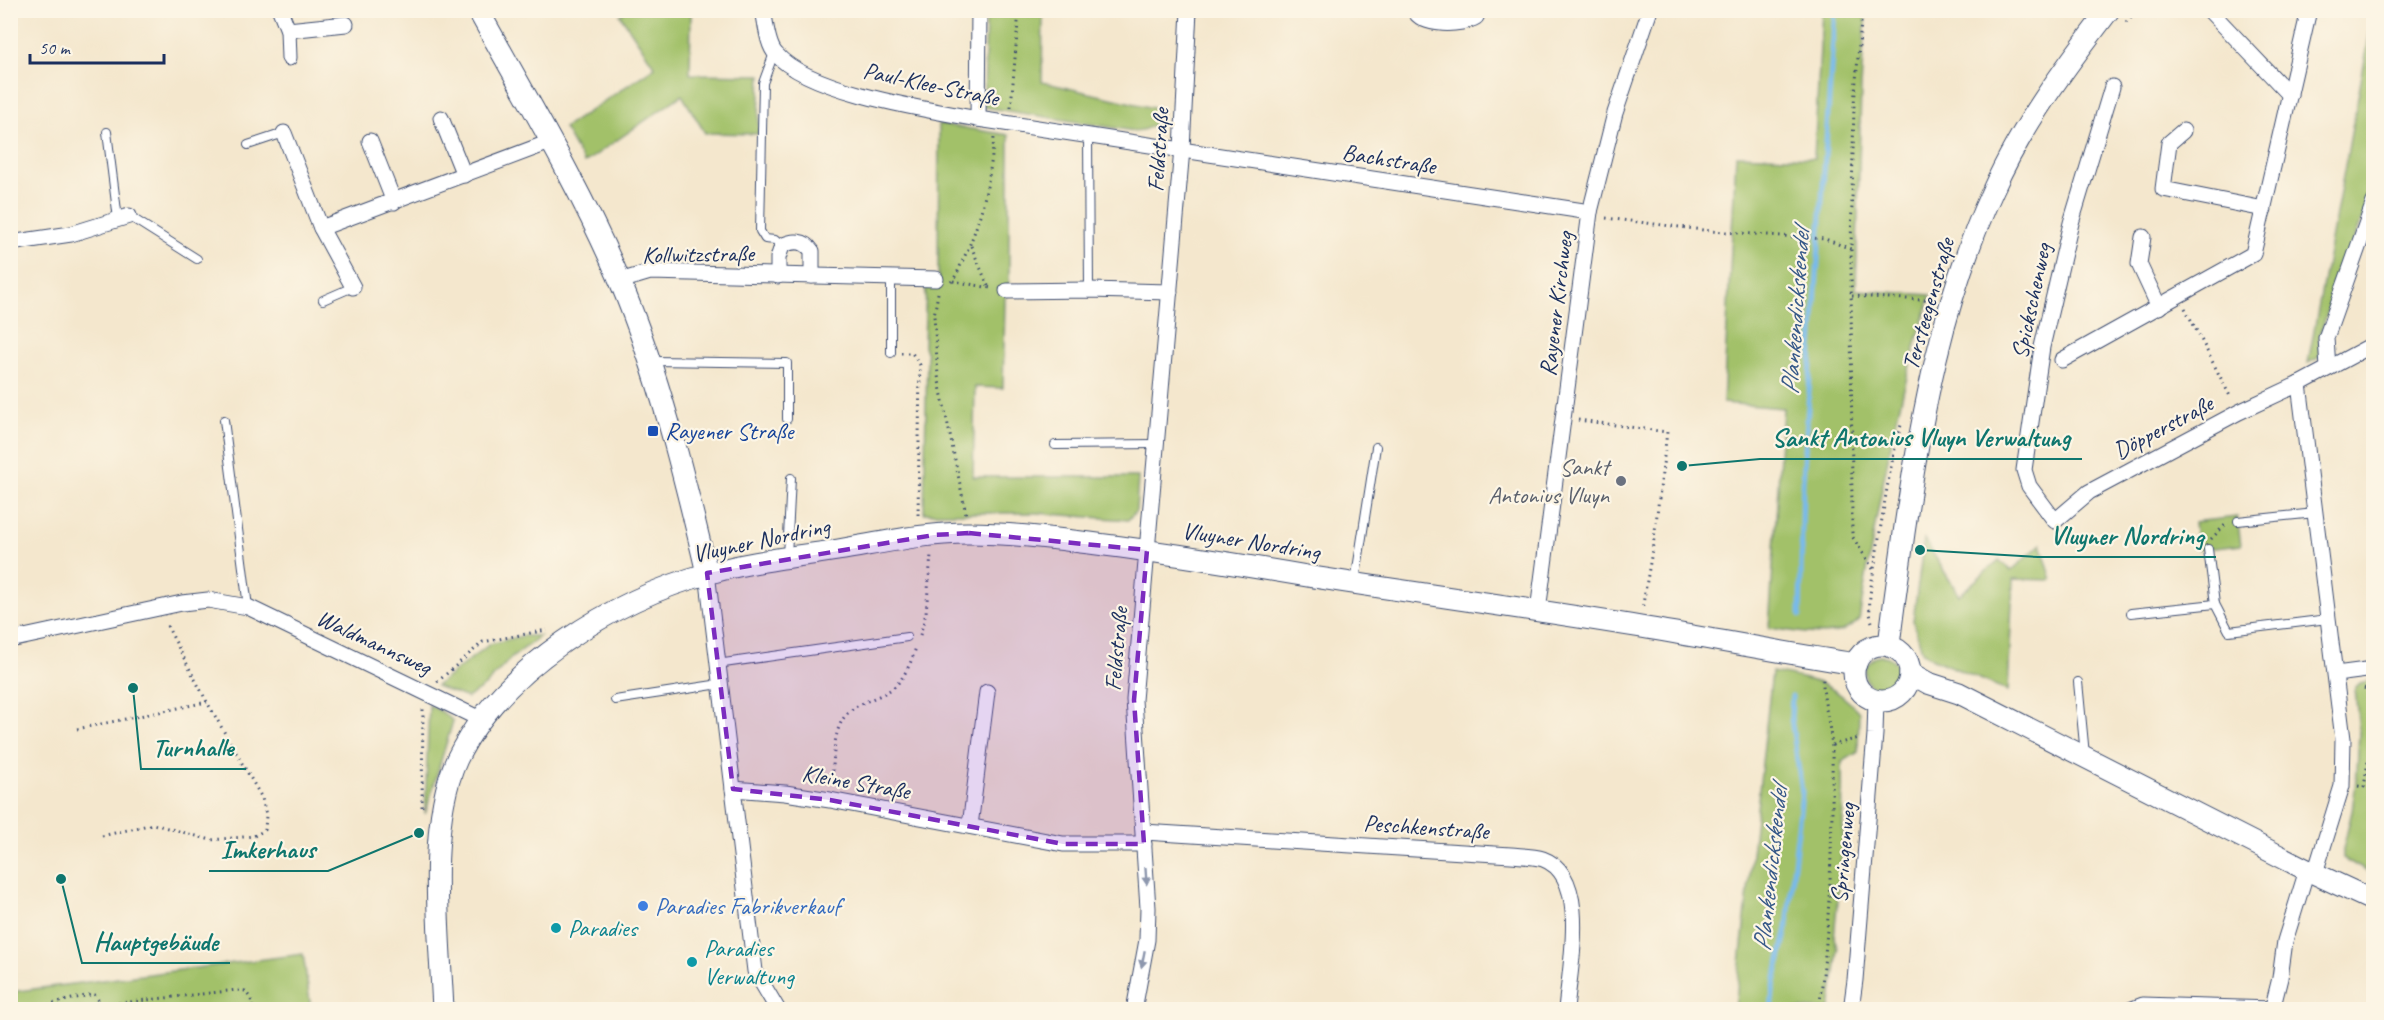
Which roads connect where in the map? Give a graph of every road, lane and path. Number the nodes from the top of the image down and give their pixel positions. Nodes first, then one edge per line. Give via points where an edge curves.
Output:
1 (280, 10) edge
2 (478, 10) edge
3 (763, 10) edge
4 (979, 10) edge
5 (1019, 10) edge
6 (1189, 10) edge
7 (1414, 10) edge
8 (1479, 10) edge
9 (1650, 10) edge
10 (1862, 10) edge
11 (2137, 10) edge
12 (2209, 10) edge
13 (2309, 10) edge
14 (2116, 18) edge
15 (346, 24) dead end
16 (288, 30) junction
17 (774, 53) junction
18 (289, 58) dead end
19 (2112, 87) dead end
20 (2290, 95) junction
21 (441, 118) dead end
22 (978, 119) junction
23 (1002, 122) junction
24 (2183, 131) dead end
25 (107, 132) dead end
26 (284, 133) joint
27 (1088, 135) junction
28 (370, 141) dead end
29 (550, 142) junction
30 (248, 145) dead end
31 (1182, 149) junction
32 (464, 175) junction
33 (394, 202) junction
34 (2373, 202) edge
35 (2264, 209) junction
36 (1590, 214) junction
37 (124, 217) junction
38 (321, 228) junction
39 (2143, 237) dead end
40 (10, 243) edge
41 (782, 246) junction
42 (971, 246) junction
43 (1851, 249) junction
44 (197, 259) dead end
45 (778, 276) junction
46 (812, 276) junction
47 (891, 278) junction
48 (620, 281) junction
49 (953, 281) junction
50 (942, 283) junction
51 (353, 287) joint
52 (989, 288) junction
53 (1089, 290) junction
54 (1007, 291) joint
55 (1170, 292) junction
56 (2180, 295) junction
57 (1852, 296) junction
58 (323, 300) dead end
59 (1949, 305) junction
60 (2159, 307) junction
61 (2373, 344) edge
62 (891, 353) joint
63 (2062, 360) dead end
64 (649, 361) junction
65 (2328, 368) junction
66 (2299, 384) junction
67 (2239, 412) junction
68 (1564, 418) junction
69 (787, 419) dead end
70 (224, 420) dead end
71 (1156, 444) junction
72 (1055, 445) dead end
73 (1376, 447) dead end
74 (791, 478) dead end
75 (2315, 513) junction
76 (2055, 520) joint
77 (2238, 521) joint
78 (969, 533) junction
79 (925, 536) junction
80 (2208, 549) joint
81 (1147, 550) junction
82 (787, 558) junction
83 (1874, 571) dead end
84 (707, 573) junction
85 (1355, 584) junction
86 (2215, 604) junction
87 (157, 607) junction
88 (248, 607) junction
89 (1538, 611) junction
90 (2131, 613) dead end
91 (2328, 619) junction
92 (1638, 626) junction
93 (549, 630) dead end
94 (907, 637) dead end
95 (10, 640) edge
96 (1889, 646) junction
97 (1824, 659) junction
98 (717, 663) junction
99 (1856, 664) junction
100 (2373, 669) edge
101 (1910, 673) junction
102 (2336, 674) junction
103 (2079, 682) dead end
104 (720, 684) junction
105 (987, 692) dead end
106 (429, 693) junction
107 (615, 700) dead end
108 (1876, 700) junction
109 (207, 702) junction
110 (480, 719) junction
111 (2373, 723) edge
112 (77, 729) dead end
113 (1875, 734) junction
114 (1832, 745) junction
115 (2085, 756) junction
116 (2342, 786) junction
117 (733, 789) junction
118 (830, 800) junction
119 (422, 810) dead end
120 (970, 826) junction
121 (102, 837) dead end
122 (1144, 838) junction
123 (2311, 872) junction
124 (2373, 901) edge
125 (10, 1007) edge
126 (103, 1007) edge
127 (2272, 1009) edge
128 (18, 1010) edge
129 (24, 1010) edge
130 (253, 1010) edge
131 (443, 1010) edge
132 (778, 1010) edge
133 (1134, 1010) edge
134 (1566, 1010) edge
135 (1819, 1010) edge
136 (1851, 1010) edge
137 (2130, 1010) edge

1 - 16 street
2 - 29 street
3 - 17 street
4 - 22 street
5 - 23 path
6 - 31 street, Feldstraße
7 - 8 street via 1426,22 1460,22 1476,17
9 - 36 street, Rayener Kirchweg via 1615,113
10 - 43 path via 1854,105
11 - 14 path
12 - 20 street
13 - 20 street
14 - 59 street, Tersteegenstraße via 2061,73 1993,188
15 - 16 street
16 - 18 street
17 - 22 street, Paul-Klee-Straße via 802,75 820,82 881,100
17 - 41 lane via 763,83 760,231 765,239
19 - 76 street, Spickschenweg via 2071,223 2045,335 2024,470 2028,486
20 - 35 street
21 - 32 street
22 - 23 street, Paul-Klee-Straße
23 - 27 street, Paul-Klee-Straße
23 - 42 path
24 - 35 street via 2169,143 2163,189
25 - 37 lane
26 - 30 lane
26 - 38 street
27 - 31 street, Paul-Klee-Straße
27 - 53 lane
28 - 33 street
29 - 32 street
29 - 48 street
31 - 36 street, Bachstraße
31 - 55 street, Feldstraße
32 - 33 street
33 - 38 street
34 - 65 street via 2325,338
35 - 56 street via 2253,254
36 - 43 path via 1711,231 1825,239
36 - 68 street, Rayener Kirchweg
37 - 40 street via 70,234
37 - 44 lane
38 - 51 street
39 - 60 street via 2139,264
41 - 45 street, Kollwitzstraße
41 - 46 street, Kollwitzstraße via 796,242 809,246
42 - 49 path
42 - 52 path
43 - 57 path
45 - 46 street, Kollwitzstraße
45 - 48 street, Kollwitzstraße via 650,272
46 - 47 street, Kollwitzstraße
47 - 50 street, Kollwitzstraße
47 - 62 lane
48 - 64 street
49 - 50 path
49 - 50 path
49 - 52 path
50 - 78 path via 934,316 938,376
51 - 58 lane
52 - 54 path
53 - 54 street
53 - 55 street
55 - 71 street, Feldstraße
56 - 60 street
56 - 67 path
57 - 59 path
57 - 83 path via 1852,536
59 - 96 street, Tersteegenstraße via 1913,470
60 - 63 street
61 - 65 street, Döpperstraße
62 - 79 path via 912,353 920,365
64 - 69 lane via 787,363
64 - 84 street
65 - 66 street, Döpperstraße
66 - 67 street, Döpperstraße
66 - 75 street
67 - 76 street, Döpperstraße via 2089,492
68 - 89 street, Rayener Kirchweg
68 - 92 path via 1667,432
70 - 88 lane
71 - 72 lane
71 - 81 street, Feldstraße
73 - 85 lane
74 - 82 lane
75 - 77 lane
75 - 91 street
77 - 80 path via 2226,523 2211,538
78 - 79 street, Vluyner Nordring
78 - 81 street, Vluyner Nordring
79 - 82 street, Vluyner Nordring
79 - 118 path via 926,613 914,653 893,689 852,710 842,721
80 - 86 lane
81 - 85 street, Vluyner Nordring
81 - 122 street, Feldstraße via 1134,700
82 - 84 street, Vluyner Nordring
84 - 98 street
84 - 110 street, Vluyner Nordring via 606,615 515,681
85 - 89 street, Vluyner Nordring
86 - 90 lane
86 - 91 lane via 2229,631
87 - 88 street, Waldmannsweg via 208,600
87 - 95 street, Waldmannsweg
87 - 109 path
88 - 106 street, Waldmannsweg
89 - 92 street, Vluyner Nordring
91 - 102 street
92 - 97 street, Vluyner Nordring
93 - 106 path via 483,642 434,684
94 - 98 lane
96 - 99 street via 1878,645 1865,651
96 - 101 street via 1902,653
97 - 99 street, Vluyner Nordring
97 - 114 path via 1822,682
98 - 104 street
99 - 108 street via 1857,685 1864,695
100 - 102 street
101 - 108 street via 1905,690 1899,695 1888,701
101 - 115 street
102 - 116 street via 2343,739
103 - 115 lane
104 - 107 lane
104 - 117 street
105 - 120 street
106 - 110 street, Waldmannsweg
106 - 119 path via 423,706
108 - 113 street, Springenweg
109 - 112 path
109 - 121 path via 262,798 265,830 254,836 211,840 153,824
110 - 131 street, Vluyner Nordring via 456,762 444,800 437,851
111 - 116 path via 2364,787
113 - 114 path
113 - 136 street, Springenweg
114 - 135 path via 1833,830
115 - 123 street
116 - 123 street
117 - 118 street, Kleine Straße
117 - 132 street via 755,971
118 - 120 street, Kleine Straße
120 - 122 street, Kleine Straße via 1063,844
122 -> 133 street, Feldstraße via 1147,940
122 - 134 street, Peschkenstraße via 1544,859 1558,869 1570,886 1575,911
123 - 124 street
123 - 127 street via 2285,941
125 - 128 path
126 - 129 path via 94,994
126 - 130 path via 237,990 244,991
127 - 137 street via 2144,1005

